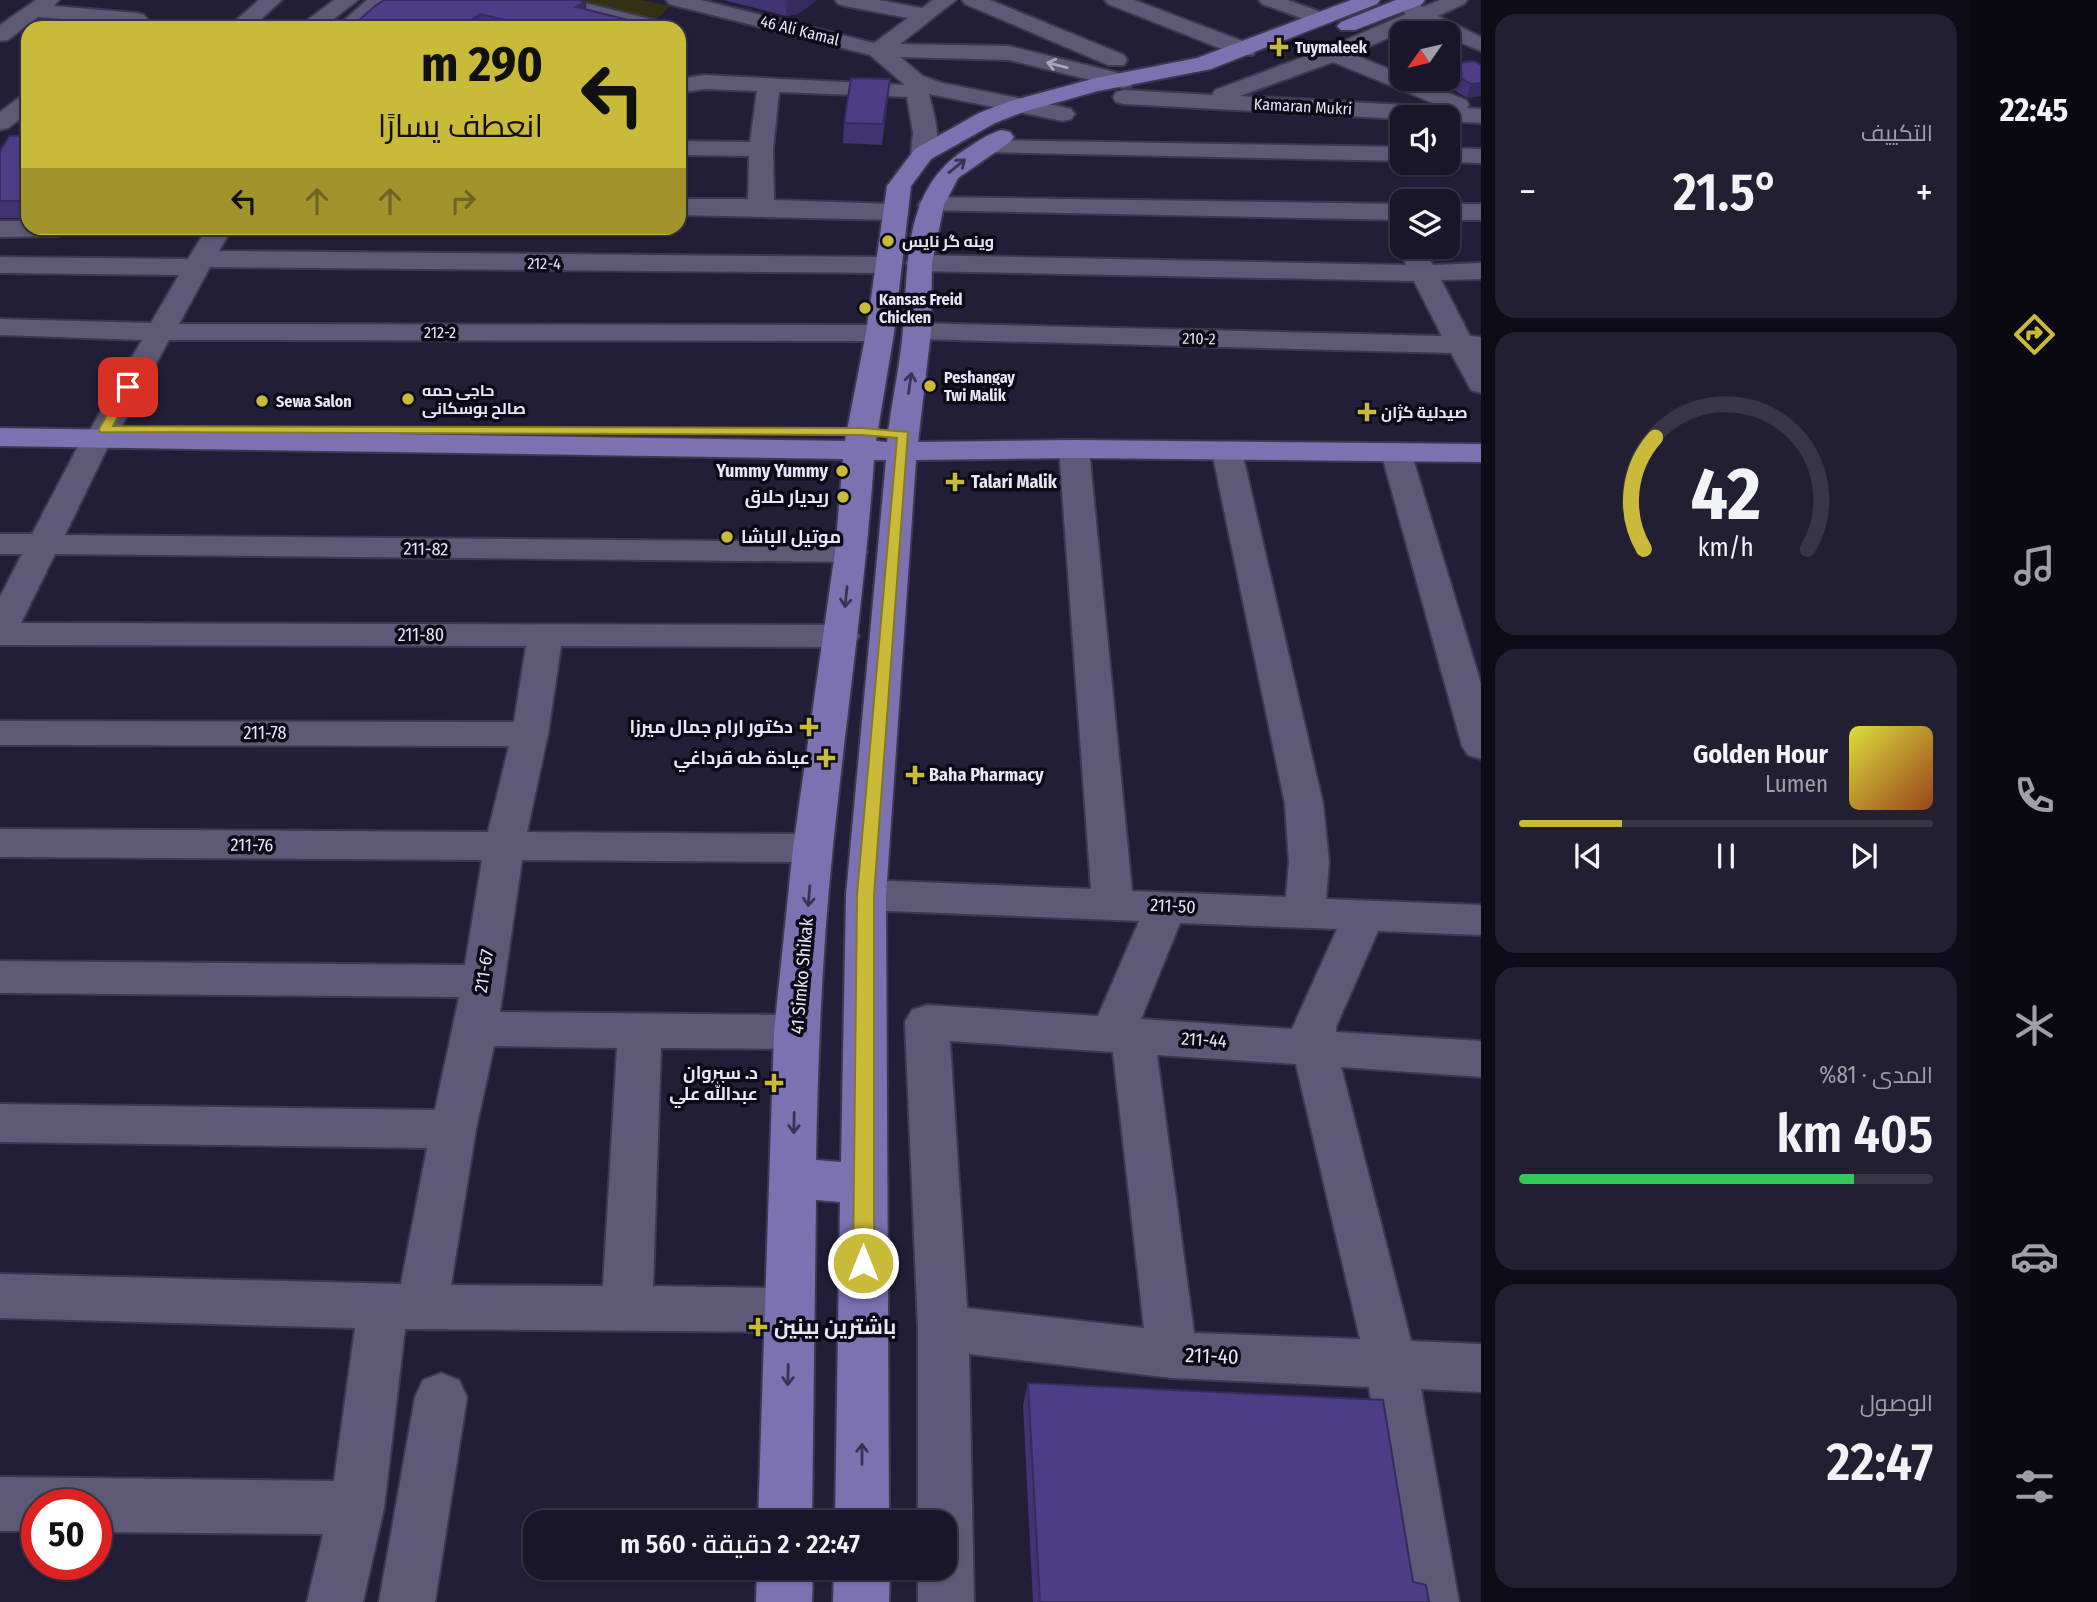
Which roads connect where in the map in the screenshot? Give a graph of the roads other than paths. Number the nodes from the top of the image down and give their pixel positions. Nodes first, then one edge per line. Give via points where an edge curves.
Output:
1 (272, 0) edge
2 (348, 0) edge
3 (379, 0) edge
4 (845, 0) edge
5 (946, 0) edge
6 (972, 0) edge
7 (1115, 0) edge
8 (1269, 0) edge
9 (1370, 0) edge
10 (1457, 0) edge
11 (558, 1) edge
12 (690, 2) edge
13 (42, 5) edge
14 (1029, 5) dead end
15 (1414, 6) edge
16 (814, 9) dead end
17 (925, 15) junction
18 (1007, 15) junction
19 (138, 18) edge
20 (1322, 19) junction
21 (22, 21) edge
22 (246, 21) edge
23 (318, 21) edge
24 (354, 21) edge
25 (635, 21) edge
26 (666, 21) edge
27 (793, 27) junction
28 (1481, 45) edge
29 (878, 50) junction
30 (1245, 50) junction
31 (1334, 54) junction
32 (1154, 75) junction
33 (686, 85) edge
34 (769, 85) junction
35 (917, 86) junction
36 (1124, 89) junction
37 (1208, 101) junction
38 (1018, 106) junction
39 (21, 107) edge
40 (1333, 108) junction
41 (1063, 114) junction
42 (1481, 115) edge
43 (0, 123) edge
44 (985, 146) junction
45 (686, 148) edge
46 (761, 149) junction
47 (923, 154) junction
48 (1460, 155) edge
49 (1481, 156) edge
50 (1392, 175) edge
51 (1383, 196) edge
52 (931, 205) junction
53 (686, 206) edge
54 (761, 206) junction
55 (894, 212) junction
56 (1460, 212) edge
57 (1481, 212) edge
58 (0, 229) edge
59 (21, 229) edge
60 (215, 235) edge
61 (1416, 259) edge
62 (200, 263) junction
63 (919, 263) junction
64 (0, 265) edge
65 (887, 265) junction
66 (1481, 271) edge
67 (1423, 273) junction
68 (0, 327) edge
69 (917, 331) junction
70 (162, 332) junction
71 (880, 333) junction
72 (1471, 345) edge
73 (1481, 384) edge
74 (0, 428) edge
75 (101, 433) junction
76 (0, 437) edge
77 (1481, 439) edge
78 (860, 440) junction
79 (903, 443) junction
80 (1074, 449) junction
81 (1227, 452) junction
82 (1396, 452) junction
83 (1481, 453) edge
84 (0, 544) edge
85 (43, 545) junction
86 (851, 552) junction
87 (0, 632) edge
88 (545, 636) junction
89 (842, 636) junction
90 (0, 733) edge
91 (530, 734) junction
92 (1481, 746) edge
93 (0, 843) edge
94 (504, 847) junction
95 (813, 848) junction
96 (866, 895) junction
97 (1113, 904) junction
98 (1166, 906) junction
99 (1306, 912) junction
100 (1364, 915) junction
101 (1481, 920) edge
102 (0, 977) edge
103 (482, 981) junction
104 (476, 1029) junction
105 (640, 1032) junction
106 (796, 1032) junction
107 (1123, 1034) junction
108 (1314, 1048) junction
109 (1481, 1059) edge
110 (0, 1123) edge
111 (453, 1129) junction
112 (793, 1178) junction
113 (864, 1184) junction
114 (0, 1296) edge
115 (403, 1307) junction
116 (627, 1307) junction
117 (789, 1310) junction
118 (943, 1328) junction
119 (1172, 1354) junction
120 (1391, 1363) junction
121 (1481, 1368) edge
122 (441, 1397) dead end
123 (0, 1504) edge
124 (21, 1504) edge
125 (112, 1505) edge
126 (356, 1508) junction
127 (785, 1510) edge
128 (862, 1510) edge
129 (785, 1580) edge
130 (862, 1580) edge
131 (335, 1602) edge
132 (407, 1602) edge
133 (784, 1602) edge
134 (861, 1602) edge
135 (946, 1602) edge
136 (1431, 1602) edge

1 - 22 street
2 - 23 street
3 - 24 street
4 - 17 street
5 - 17 street
6 - 18 street
7 - 30 street
8 - 20 street
9 - 20 main road
10 - 15 street
11 - 25 street
12 - 26 street
12 - 27 street, 46 Ali Kamal
13 - 19 street
13 - 21 street
14 - 18 street
15 - 28 street
15 - 31 street
15 - 36 main road via 1224,74
16 - 27 street
17 - 29 street
18 - 32 street
20 - 30 main road
27 - 29 street, 46 Ali Kamal
29 - 35 street, 46 Ali Kamal
36 -> 29 street, Kamaran Mukri via 1009,53
30 - 32 main road
31 - 37 street
31 - 42 street
32 - 36 main road
33 - 34 street
34 - 35 street
34 - 46 street
35 - 38 street, 46 Ali Kamal
35 - 47 street via 925,133
36 - 37 street, Kamaran Mukri
36 - 38 main road via 1096,85
36 - 41 main road
37 - 40 street, Kamaran Mukri
38 - 41 street, 46 Ali Kamal
38 - 47 main road
39 - 43 street
40 - 42 street, Kamaran Mukri
40 - 51 street
41 - 44 main road
44 - 51 street
52 -> 44 main road via 948,174
45 - 46 street
46 - 54 street
47 - 55 main road, 41 Simko Shikak via 899,187
48 - 49 street
50 - 51 street
51 - 52 street
52 - 63 main road
53 - 54 street
54 - 55 street
55 - 65 main road, 41 Simko Shikak
56 - 57 street
58 - 59 street
60 - 62 street
61 - 67 street
62 - 64 street, 212-4
62 - 65 street, 212-4
62 - 70 street
63 - 67 street
63 - 69 main road
65 - 71 main road, 41 Simko Shikak
66 - 67 street
67 - 72 street
68 - 70 street, 212-2
69 - 72 street, 210-2
79 -> 69 main road
70 - 71 street, 212-2
70 - 75 street
71 - 78 main road, 41 Simko Shikak
72 - 73 street
74 - 75 main road
75 - 76 main road
75 - 78 main road
75 - 85 street
77 - 79 main road
78 - 79 main road
78 - 86 main road, 41 Simko Shikak
79 - 80 main road
79 - 96 main road
80 - 81 main road
80 - 97 street
81 - 82 main road
81 - 99 street via 1304,804 1309,862
82 - 83 main road
82 - 92 street
84 - 85 street, 211-82
85 - 86 street, 211-82
85 - 87 street
86 -> 89 main road, 41 Simko Shikak
87 - 88 street, 211-80
88 - 89 street, 211-80
88 - 91 street, 211-67
89 - 95 main road, 41 Simko Shikak
90 - 91 street, 211-78
91 - 94 street, 211-67
93 - 94 street, 211-76
94 - 95 street, 211-76
94 - 103 street, 211-67
95 -> 106 main road, 41 Simko Shikak
96 - 97 street, 211-50
96 - 113 main road
97 - 98 street, 211-50
98 - 99 street, 211-50
98 - 107 street
99 - 100 street, 211-50
100 - 101 street, 211-50
100 - 108 street via 1314,1027
102 - 103 street
103 - 104 street, 211-67
104 - 105 street
104 - 111 street, 211-67
105 - 106 street
105 - 116 street
106 -> 112 main road, 41 Simko Shikak
107 - 108 street, 211-44
107 - 118 street, 211-44 via 927,1022
107 - 119 street
108 - 109 street, 211-44
108 - 120 street
110 - 111 street
111 - 115 street, 211-67
112 - 113 main road
112 - 117 main road, 41 Simko Shikak
128 -> 113 main road
114 - 115 street
115 - 116 street
115 - 126 street, 211-67
116 - 117 street
117 -> 127 main road, 41 Simko Shikak
118 - 119 street, 211-40
118 - 135 street
119 - 120 street, 211-40
120 - 121 street, 211-40
120 - 136 street
122 - 132 street
123 - 124 street
125 - 126 street
126 - 131 street, 211-67
129 - 133 main road
130 - 134 main road

